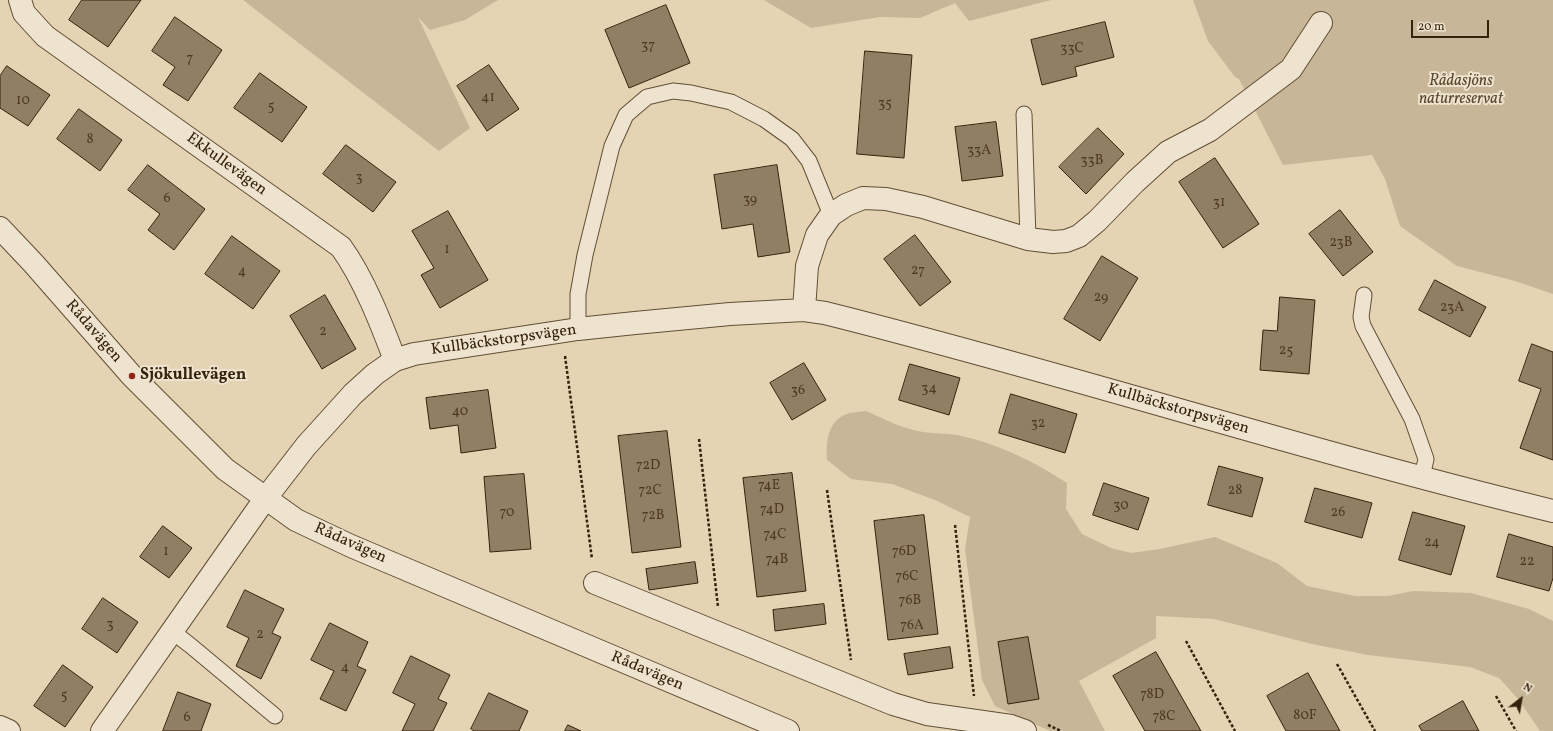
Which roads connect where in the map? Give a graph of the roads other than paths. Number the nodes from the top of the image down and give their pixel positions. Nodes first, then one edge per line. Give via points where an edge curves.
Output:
1 (20, 0) edge
2 (1321, 23) dead end
3 (1024, 114) dead end
4 (831, 215) junction
5 (0, 228) edge
6 (1028, 239) junction
7 (1364, 295) dead end
8 (804, 310) junction
9 (570, 331) junction
10 (395, 360) junction
11 (1422, 477) junction
12 (265, 499) junction
13 (1553, 511) edge
14 (595, 583) road end
15 (173, 632) junction
16 (275, 716) dead end
17 (0, 726) edge
18 (9, 731) edge
19 (102, 731) edge
20 (788, 731) edge
21 (1025, 731) edge

1 - 10 street, Ekkullevägen via 24,14 45,36 340,247 351,260
2 - 6 street via 1291,69 1210,130 1168,152 1079,236 1053,242
3 - 6 lane
4 - 6 street via 863,198 886,198
4 - 8 street via 817,235 807,266
4 - 9 lane via 809,161 792,139 764,119 731,102 691,93 673,91 647,97 626,115 612,146 585,255
5 - 12 street, Rådavägen via 142,387 225,469
7 - 11 lane via 1361,317 1363,326 1412,419 1426,458
8 - 9 street, Kullbäckstorpsvägen via 730,314
8 - 11 street, Kullbäckstorpsvägen via 833,315 1004,359 1294,444
9 - 10 street, Kullbäckstorpsvägen via 414,354
10 - 12 street, Kullbäckstorpsvägen via 374,374 353,394 306,446
11 - 13 street, Kullbäckstorpsvägen
12 - 15 street
12 - 20 street, Rådavägen via 296,520 351,546
14 - 21 street via 893,704 927,714 1011,726
15 - 16 lane
15 - 19 street
17 - 18 street

